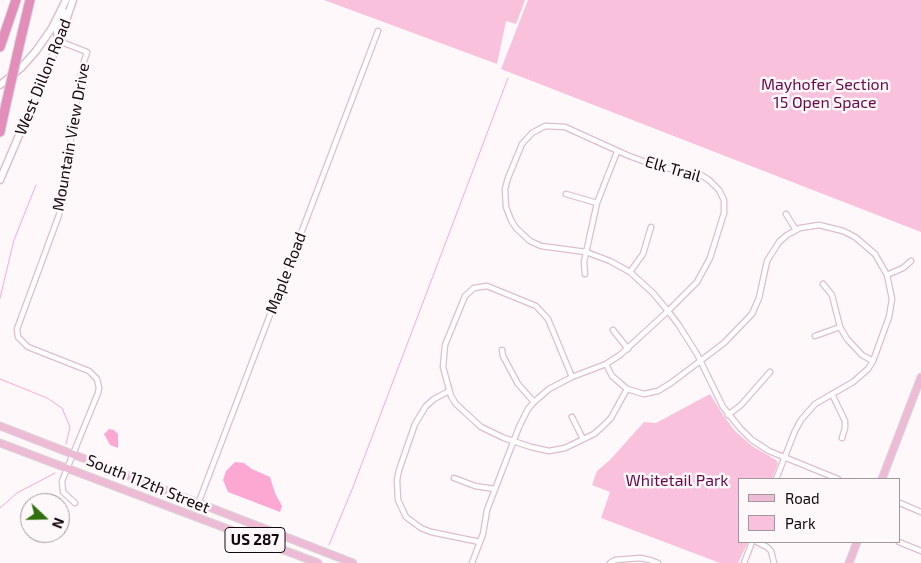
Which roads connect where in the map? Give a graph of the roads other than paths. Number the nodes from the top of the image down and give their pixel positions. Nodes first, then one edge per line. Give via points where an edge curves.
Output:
1 (16, 0) edge
2 (30, 0) edge
3 (67, 0) edge
4 (73, 0) edge
5 (378, 31) dead end
6 (58, 41) junction
7 (0, 47) edge
8 (36, 51) junction
9 (0, 85) edge
10 (0, 132) edge
11 (617, 152) junction
12 (0, 180) edge
13 (566, 194) dead end
14 (597, 203) junction
15 (786, 214) dead end
16 (650, 227) dead end
17 (796, 230) junction
18 (586, 252) junction
19 (911, 261) dead end
20 (630, 272) junction
21 (585, 274) dead end
22 (888, 274) junction
23 (823, 284) dead end
24 (668, 311) junction
25 (840, 327) junction
26 (613, 330) dead end
27 (815, 336) dead end
28 (628, 349) junction
29 (502, 350) dead end
30 (873, 360) junction
31 (700, 361) junction
32 (606, 364) junction
33 (770, 372) dead end
34 (921, 377) edge
35 (572, 378) junction
36 (626, 389) junction
37 (449, 390) junction
38 (832, 394) junction
39 (534, 402) junction
40 (728, 415) junction
41 (572, 417) dead end
42 (0, 426) edge
43 (842, 438) dead end
44 (583, 439) junction
45 (514, 442) junction
46 (0, 443) edge
47 (784, 458) junction
48 (70, 461) junction
49 (454, 478) dead end
50 (776, 478) edge
51 (835, 478) edge
52 (882, 478) edge
53 (495, 490) junction
54 (75, 503) dead end
55 (901, 503) edge
56 (198, 504) junction
57 (921, 512) edge
58 (193, 516) junction
59 (480, 542) junction
60 (752, 543) edge
61 (760, 543) edge
62 (857, 543) edge
63 (901, 543) edge
64 (921, 550) edge
65 (318, 563) edge
66 (353, 563) edge
67 (472, 563) edge
68 (610, 563) edge
69 (658, 563) edge
70 (744, 563) edge
71 (774, 563) edge
72 (849, 563) edge

1 - 7 highway
2 - 10 highway, bridge
3 - 6 main road via 57,31
3 - 8 main road, West Dillon Road
4 - 6 main road, West Dillon Road
5 - 56 street, Maple Road
6 - 8 main road via 48,41
6 - 12 main road, West Dillon Road
6 - 48 street, Mountain View Drive via 87,52 59,215 17,329 18,337 28,347 89,371 97,379 98,393
8 - 9 main road, West Dillon Road
11 - 14 street
11 - 18 street, Elk Trail via 565,126 546,126 526,138 508,178 505,199 511,220 523,236 541,246
11 - 24 street, Elk Trail via 657,166 702,175 716,185 723,197 724,213 704,270 697,282
13 - 14 street
14 - 18 street
15 - 17 street
16 - 20 street via 643,254
17 - 22 street via 819,225 843,231 866,245
17 - 31 street via 779,242 767,261 752,314 724,343
18 - 20 street
18 - 21 street
19 - 22 street
20 - 24 street
22 - 30 street via 890,317
23 - 25 street via 832,295
24 - 28 street, Elk Trail
24 - 31 street
25 - 27 street
25 - 30 street via 862,355
26 - 28 street
28 - 32 street, Elk Trail
29 - 39 street via 514,377
30 - 38 street via 861,376
31 - 36 street via 658,391 644,394
31 - 40 street
32 - 35 street, Elk Trail
32 - 36 street via 612,376
33 - 40 street via 741,406
34 - 52 main road
35 - 37 street via 557,337 543,312 530,302 480,286 465,296 445,345 444,368
35 - 39 street, Elk Trail via 549,389
36 - 44 street via 610,418 594,434
37 - 45 street via 456,404 475,423
37 - 59 street via 426,406 415,424 399,470 398,500 406,517 421,528
38 - 43 street via 845,421
38 - 47 street via 815,404 801,420
39 - 45 street via 524,416
40 - 47 street via 752,440
41 - 44 street
42 - 48 main road, South 112th Street / US 287
44 - 45 street via 549,451
45 - 53 street
46 - 48 main road, South 112th Street / US 287
47 - 50 street
47 - 51 street
48 - 54 street via 62,490
48 - 56 main road, South 112th Street / US 287
48 - 58 main road, South 112th Street / US 287
49 - 53 street
53 - 59 street
55 - 57 street
56 - 58 main road, Maple Road
56 - 66 main road, South 112th Street / US 287
58 - 65 main road, South 112th Street / US 287
59 - 67 street
60 - 70 street
61 - 71 street via 771,551
62 - 72 main road
63 - 64 street
68 - 69 street via 640,558

